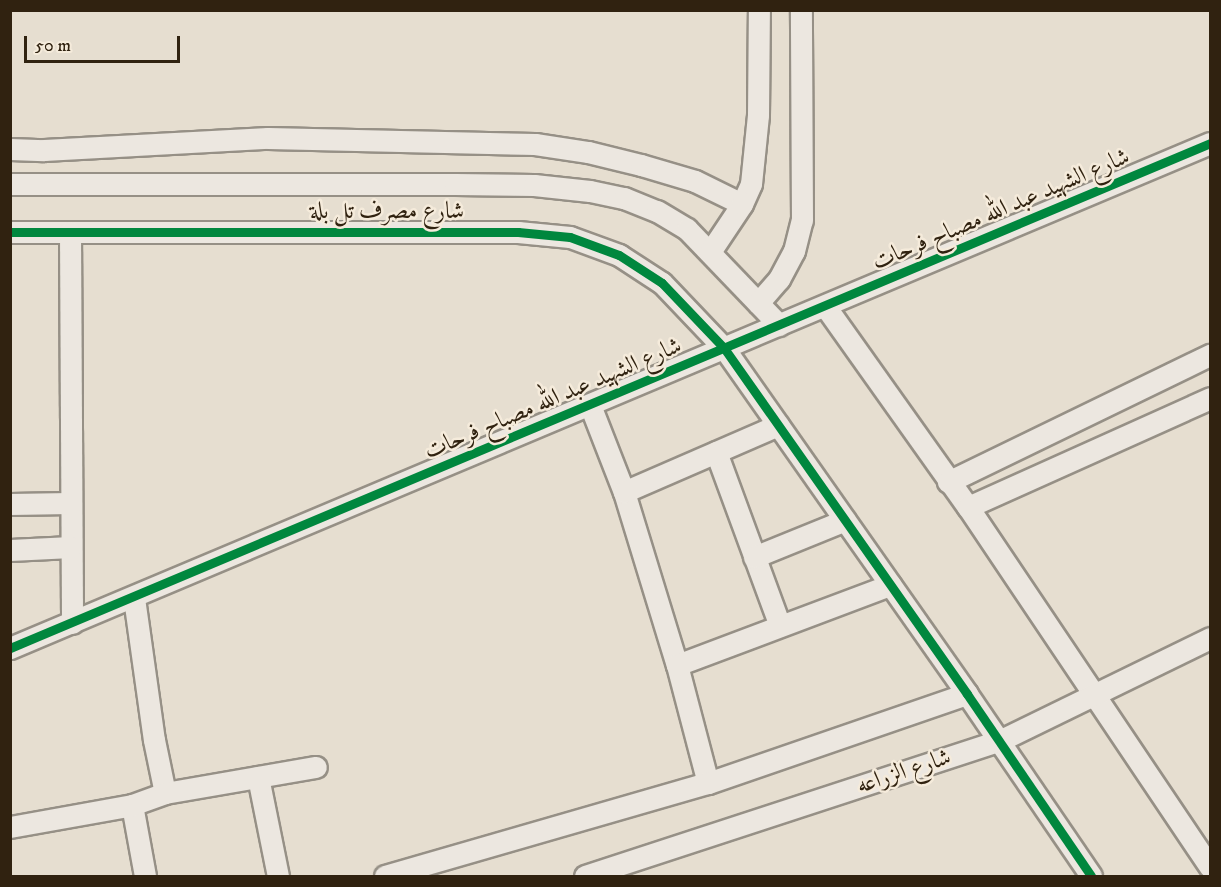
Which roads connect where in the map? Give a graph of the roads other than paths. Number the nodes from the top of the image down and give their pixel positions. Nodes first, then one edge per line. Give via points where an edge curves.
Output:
1 (759, 10) edge
2 (801, 10) edge
3 (1210, 143) edge
4 (10, 149) edge
5 (10, 184) edge
6 (742, 204) junction
7 (10, 232) edge
8 (70, 232) junction
9 (710, 252) junction
10 (758, 303) junction
11 (825, 306) junction
12 (779, 325) junction
13 (724, 348) junction
14 (1210, 355) edge
15 (1210, 398) edge
16 (590, 405) junction
17 (778, 425) junction
18 (716, 452) junction
19 (948, 482) junction
20 (624, 492) junction
21 (71, 503) junction
22 (10, 504) edge
23 (968, 507) junction
24 (845, 520) junction
25 (71, 547) junction
26 (10, 550) edge
27 (754, 557) junction
28 (890, 585) junction
29 (134, 598) junction
30 (72, 623) junction
31 (780, 626) junction
32 (1210, 638) edge
33 (10, 648) edge
34 (677, 665) junction
35 (967, 694) junction
36 (1092, 694) junction
37 (999, 741) junction
38 (316, 767) dead end
39 (258, 777) junction
40 (708, 783) junction
41 (165, 793) junction
42 (132, 805) junction
43 (10, 827) edge
44 (1210, 867) edge
45 (410, 874) edge
46 (145, 876) edge
47 (278, 876) edge
48 (385, 876) edge
49 (585, 876) edge
50 (1091, 876) edge

1 - 6 street via 755,162
2 - 10 street via 802,220 789,261
3 - 11 street, شارع الشهيد عبد الله مصباح فرحات
4 - 6 street via 268,138 535,144 641,165 695,181
5 - 9 street, شارع مصرف تل بلة via 534,185 624,198 657,211 687,230
6 - 9 street
7 - 8 street, شارع مصرف تل بلة
8 - 13 street, شارع مصرف تل بلة via 518,232 570,237 619,255 662,283
8 - 21 street
9 - 10 street, شارع مصرف تل بلة
10 - 12 street, شارع مصرف تل بلة
11 - 12 street, شارع الشهيد عبد الله مصباح فرحات
11 - 19 street
12 - 13 street, شارع الشهيد عبد الله مصباح فرحات
13 - 16 street, شارع الشهيد عبد الله مصباح فرحات
13 - 17 street, شارع مصرف تل بلة
14 - 19 street
15 - 23 street
16 - 20 street
16 - 29 street, شارع الشهيد عبد الله مصباح فرحات
17 - 18 street
17 - 24 street, شارع مصرف تل بلة
18 - 20 street
18 - 27 street
19 - 23 street
20 - 34 street
21 - 22 street
21 - 25 street
23 - 36 street
24 - 27 street
24 - 28 street, شارع مصرف تل بلة
25 - 26 street
25 - 30 street
27 - 31 street
28 - 31 street
28 - 35 street, شارع مصرف تل بلة
29 - 30 street, شارع الشهيد عبد الله مصباح فرحات
29 - 41 street
30 - 33 street, شارع الشهيد عبد الله مصباح فرحات
31 - 34 street
32 - 36 street, شارع الزراعه
34 - 40 street
35 - 37 street, شارع مصرف تل بلة
35 - 40 street
36 - 37 street, شارع الزراعه
36 - 44 street
37 - 49 street, شارع الزراعه
37 - 50 street, شارع مصرف تل بلة
38 - 39 street
39 - 41 street
39 - 47 street
40 - 45 street
41 - 42 street
42 - 43 street
42 - 46 street
45 - 48 street

